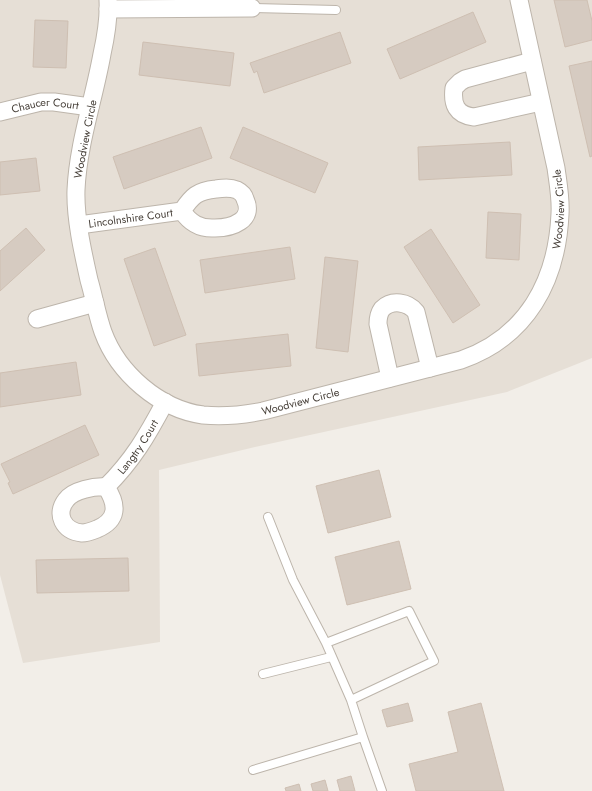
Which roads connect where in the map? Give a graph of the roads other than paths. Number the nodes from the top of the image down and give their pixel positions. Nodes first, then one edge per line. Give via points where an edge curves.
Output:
1 (519, 0) edge
2 (108, 4) edge
3 (252, 8) joint
4 (336, 10) dead end
5 (532, 61) junction
6 (542, 102) junction
7 (90, 107) junction
8 (0, 112) edge
9 (182, 211) dead end
10 (79, 225) junction
11 (95, 303) junction
12 (37, 319) dead end
13 (430, 368) junction
14 (390, 378) junction
15 (165, 402) junction
16 (106, 487) dead end
17 (268, 517) dead end
18 (326, 643) junction
19 (331, 657) junction
20 (263, 674) dead end
21 (351, 700) junction
22 (363, 737) junction
23 (253, 770) dead end
24 (382, 791) edge

1 - 5 street, Woodview Circle
2 - 3 street
2 - 7 street, Woodview Circle via 105,38
3 - 4 lane
5 - 6 street, Woodview Circle
5 - 6 street via 465,79 454,88 454,104 464,116 474,117
6 - 13 street, Woodview Circle via 556,168 560,213 549,275 540,295 513,331 480,353
7 - 8 street, Chaucer Court via 41,102
7 - 10 street, Woodview Circle via 76,190
9 - 10 street, Lincolnshire Court
10 - 11 street, Woodview Circle
11 - 12 street
11 - 15 street, Woodview Circle via 103,332 123,367 151,394
13 - 14 street, Woodview Circle
13 - 14 street via 416,312 411,306 396,303 382,310 378,317
14 - 15 street, Woodview Circle via 238,416 202,415
15 - 16 street, Langtry Court via 146,438 130,461
17 - 18 lane via 293,580
18 - 19 lane
18 - 21 lane via 410,611 434,661
19 - 20 lane
19 - 21 lane
21 - 22 lane
22 - 23 lane
22 - 24 lane

